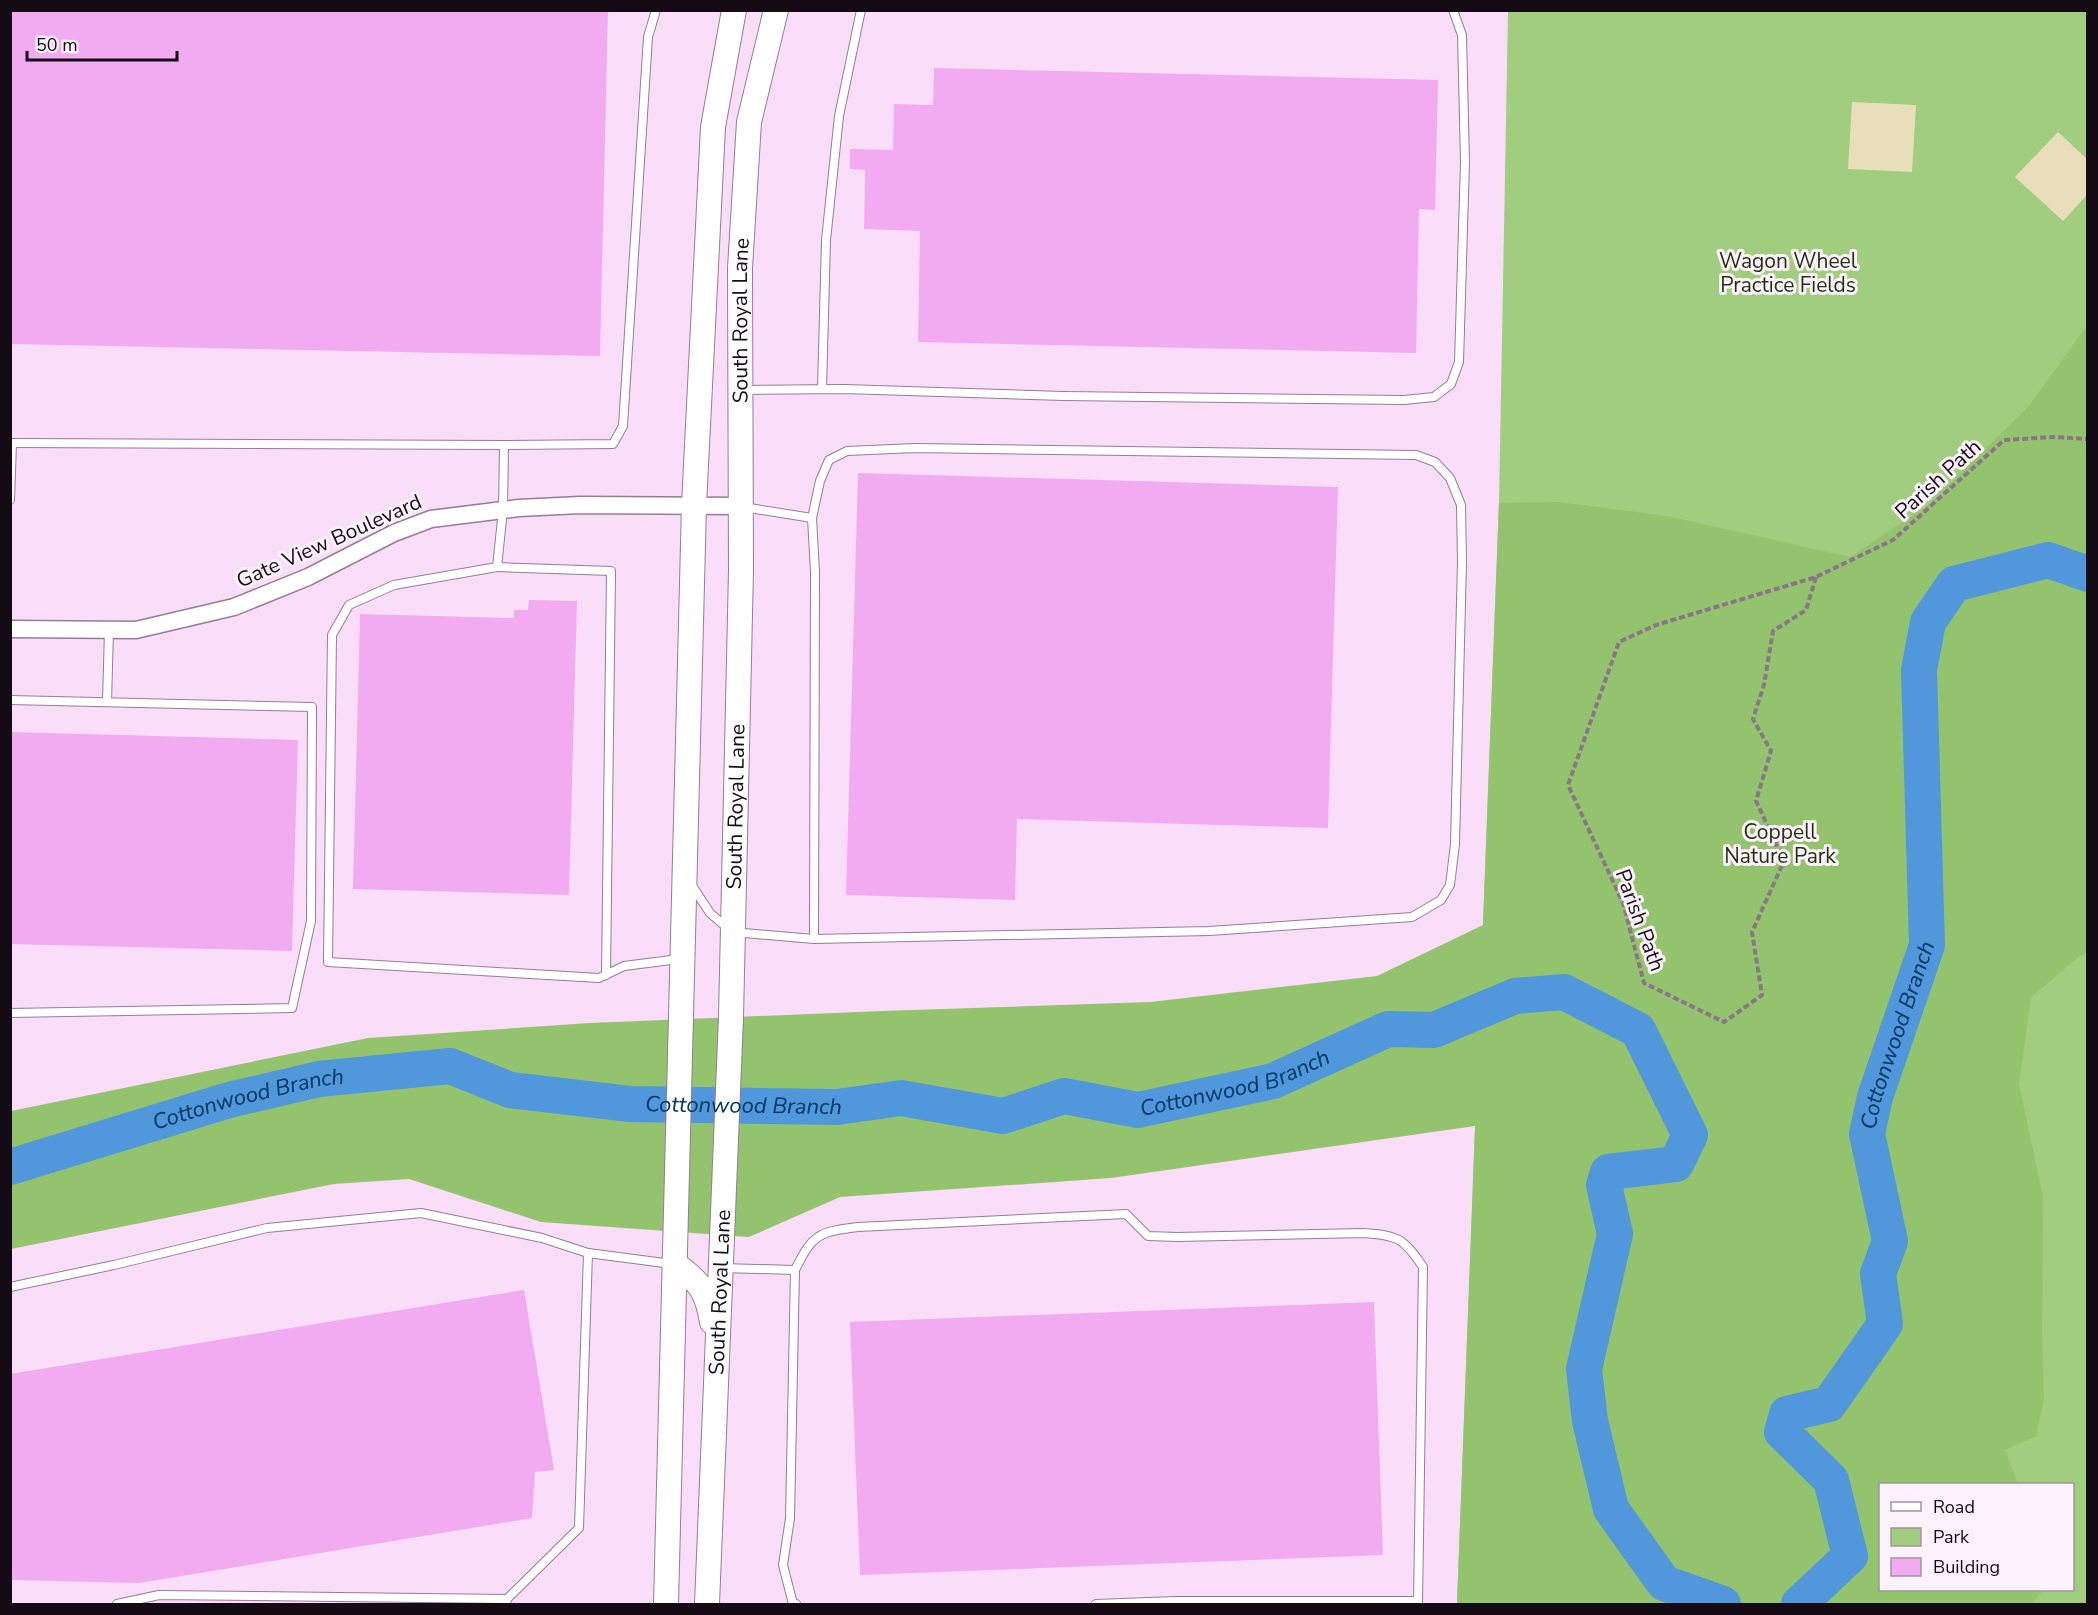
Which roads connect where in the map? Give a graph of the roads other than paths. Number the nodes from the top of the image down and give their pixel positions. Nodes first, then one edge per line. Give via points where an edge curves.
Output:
1 (656, 10) edge
2 (734, 10) edge
3 (776, 10) edge
4 (861, 10) edge
5 (1453, 10) edge
6 (822, 389) junction
7 (741, 390) junction
8 (11, 443) edge
9 (504, 445) junction
10 (10, 500) edge
11 (694, 505) junction
12 (740, 506) junction
13 (503, 510) junction
14 (812, 518) junction
15 (497, 567) junction
16 (10, 629) edge
17 (109, 630) junction
18 (10, 700) edge
19 (107, 702) junction
20 (685, 876) junction
21 (732, 932) junction
22 (814, 939) junction
23 (683, 959) junction
24 (606, 975) junction
25 (10, 1013) edge
26 (588, 1253) junction
27 (675, 1264) junction
28 (720, 1268) junction
29 (795, 1270) junction
30 (10, 1287) edge
31 (716, 1351) junction
32 (506, 1602) edge
33 (1149, 1603) edge
34 (1418, 1603) edge
35 (117, 1605) edge
36 (666, 1605) edge
37 (707, 1605) edge
38 (796, 1605) edge
39 (1096, 1605) edge

1 - 9 lane via 648,37 623,426 614,444
2 - 11 main road, South Royal Lane via 713,127
3 - 7 main road, South Royal Lane via 749,122 740,268
4 - 6 lane via 839,116 826,240
5 - 6 lane via 1462,35 1465,162 1459,362 1451,384 1434,397 1383,400 1063,396
6 - 7 lane
7 - 12 main road, South Royal Lane
8 - 9 lane
8 - 10 lane
9 - 13 lane
11 - 12 street, Gate View Boulevard
11 - 13 street, Gate View Boulevard
11 - 20 main road, South Royal Lane
12 - 14 lane
12 - 21 main road, South Royal Lane
13 - 15 lane
13 - 17 street, Gate View Boulevard via 431,519 234,607 136,630
14 - 22 lane via 816,572
14 - 22 lane via 820,481 830,460 847,451 915,448 1416,455 1435,462 1450,477 1461,505 1462,562 1455,844 1450,885 1441,900 1412,916 1209,931
15 - 24 lane via 611,571
15 - 24 lane via 394,585 349,605 332,635 328,962 598,978
16 - 17 street, Gate View Boulevard
17 - 19 lane
18 - 19 lane
19 - 25 lane via 312,707 311,921 292,1008
20 - 21 lane via 710,913
20 - 23 main road, South Royal Lane
21 - 22 lane
21 - 28 main road, South Royal Lane
23 - 24 lane via 624,966
23 - 27 main road, South Royal Lane
26 - 27 lane
26 - 30 lane via 542,1238 421,1213 267,1228
26 - 32 lane via 579,1528
27 - 31 main road via 695,1279 708,1301
27 - 36 main road, South Royal Lane
28 - 29 lane
28 - 31 main road, South Royal Lane
29 - 34 lane via 808,1245 827,1231 858,1227 1126,1214 1148,1236 1390,1235 1410,1247 1423,1267
29 - 38 lane via 790,1518 783,1565
31 - 37 main road, South Royal Lane
32 - 35 lane via 159,1595
33 - 34 lane
33 - 39 lane

